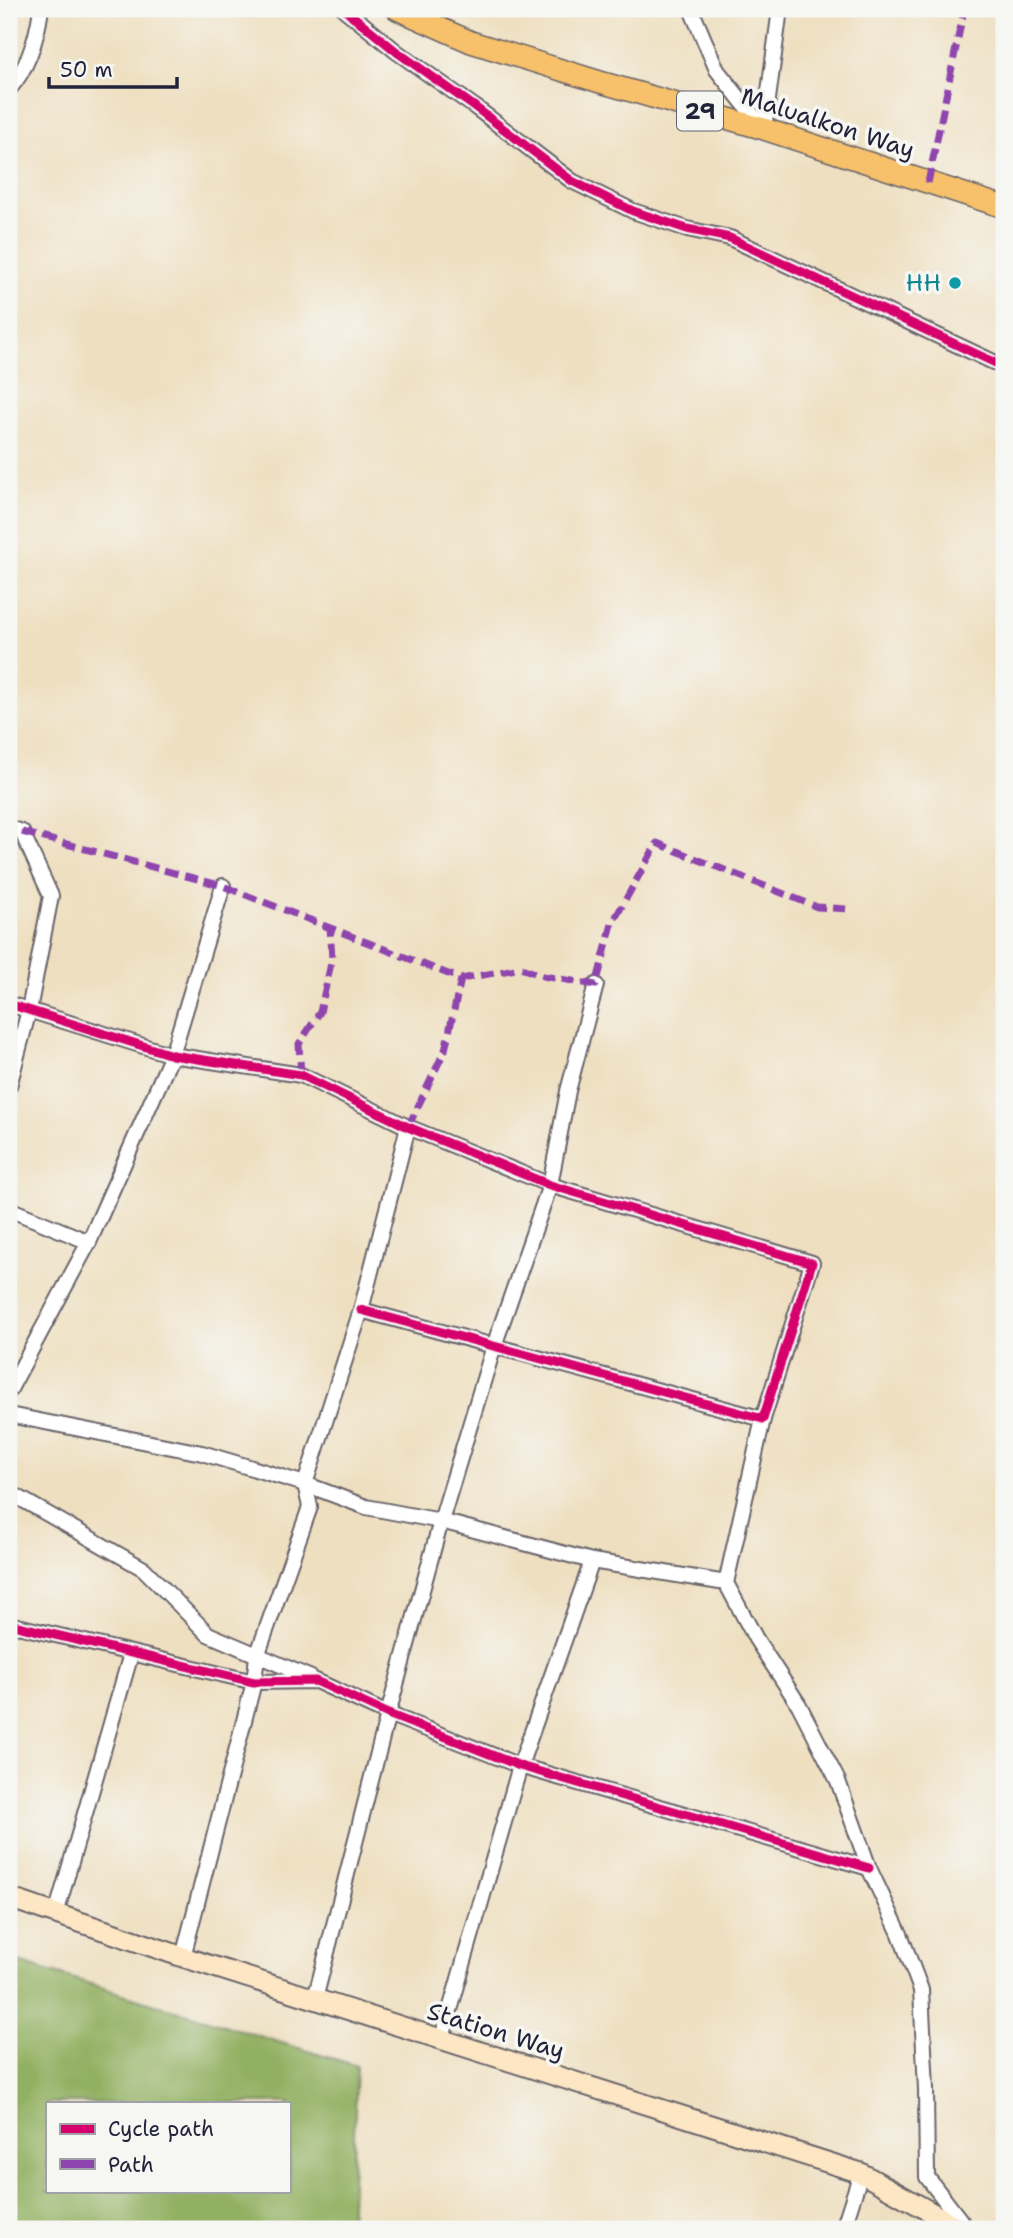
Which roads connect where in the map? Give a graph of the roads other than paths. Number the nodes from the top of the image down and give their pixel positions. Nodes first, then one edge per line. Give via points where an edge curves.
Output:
1 (41, 9) edge
2 (344, 9) edge
3 (397, 9) edge
4 (691, 9) edge
5 (780, 9) edge
6 (9, 89) edge
7 (764, 129) junction
8 (1004, 207) edge
9 (1004, 367) edge
10 (9, 828) edge
11 (223, 886) dead end
12 (596, 985) dead end
13 (9, 1004) edge
14 (29, 1010) junction
15 (172, 1055) junction
16 (9, 1086) edge
17 (408, 1127) junction
18 (550, 1185) junction
19 (9, 1209) edge
20 (89, 1242) junction
21 (361, 1310) junction
22 (494, 1346) junction
23 (9, 1391) edge
24 (9, 1415) edge
25 (763, 1419) junction
26 (304, 1484) junction
27 (9, 1492) edge
28 (441, 1521) junction
29 (592, 1561) junction
30 (726, 1583) junction
31 (9, 1624) edge
32 (131, 1654) junction
33 (257, 1656) junction
34 (316, 1681) junction
35 (254, 1682) junction
36 (388, 1714) junction
37 (520, 1766) junction
38 (869, 1868) junction
39 (9, 1898) edge
40 (56, 1914) junction
41 (183, 1957) junction
42 (315, 1999) junction
43 (442, 2038) junction
44 (861, 2173) junction
45 (844, 2229) edge
46 (961, 2229) edge
47 (968, 2229) edge

1 - 6 street via 26,64
2 - 9 street via 572,181 633,211 730,238
3 - 7 main road, Malualkon Way / 29 via 471,41
4 - 7 street via 717,70
5 - 7 street
7 - 8 main road, Malualkon Way / 29
10 - 14 street via 22,832 51,896
11 - 15 street
12 - 18 street via 568,1091
13 - 14 street
14 - 15 street
14 - 16 street
15 - 17 street via 301,1075
15 - 20 street
17 - 18 street
17 - 21 street
18 - 22 street
18 - 25 street via 812,1263
19 - 20 street
20 - 23 street
21 - 22 street
21 - 26 street
22 - 25 street
22 - 28 street
24 - 26 street via 202,1453
25 - 30 street
26 - 28 street via 366,1507
26 - 33 street via 310,1507
27 - 33 street via 144,1569 208,1634
28 - 29 street
28 - 36 street
29 - 30 street
29 - 37 street
30 - 38 street via 838,1781
31 - 32 street
32 - 35 street
32 - 40 street
33 - 34 street
33 - 35 street
34 - 35 street
34 - 36 street
35 - 41 street
36 - 37 street
36 - 42 street
37 - 38 street
37 - 43 street
38 - 47 street via 920,1990 927,2177
39 - 40 main road, Station Way
40 - 41 main road, Station Way
41 - 42 main road, Station Way
42 - 43 main road, Station Way
43 - 44 main road, Station Way
44 - 45 street
44 - 46 main road, Station Way

